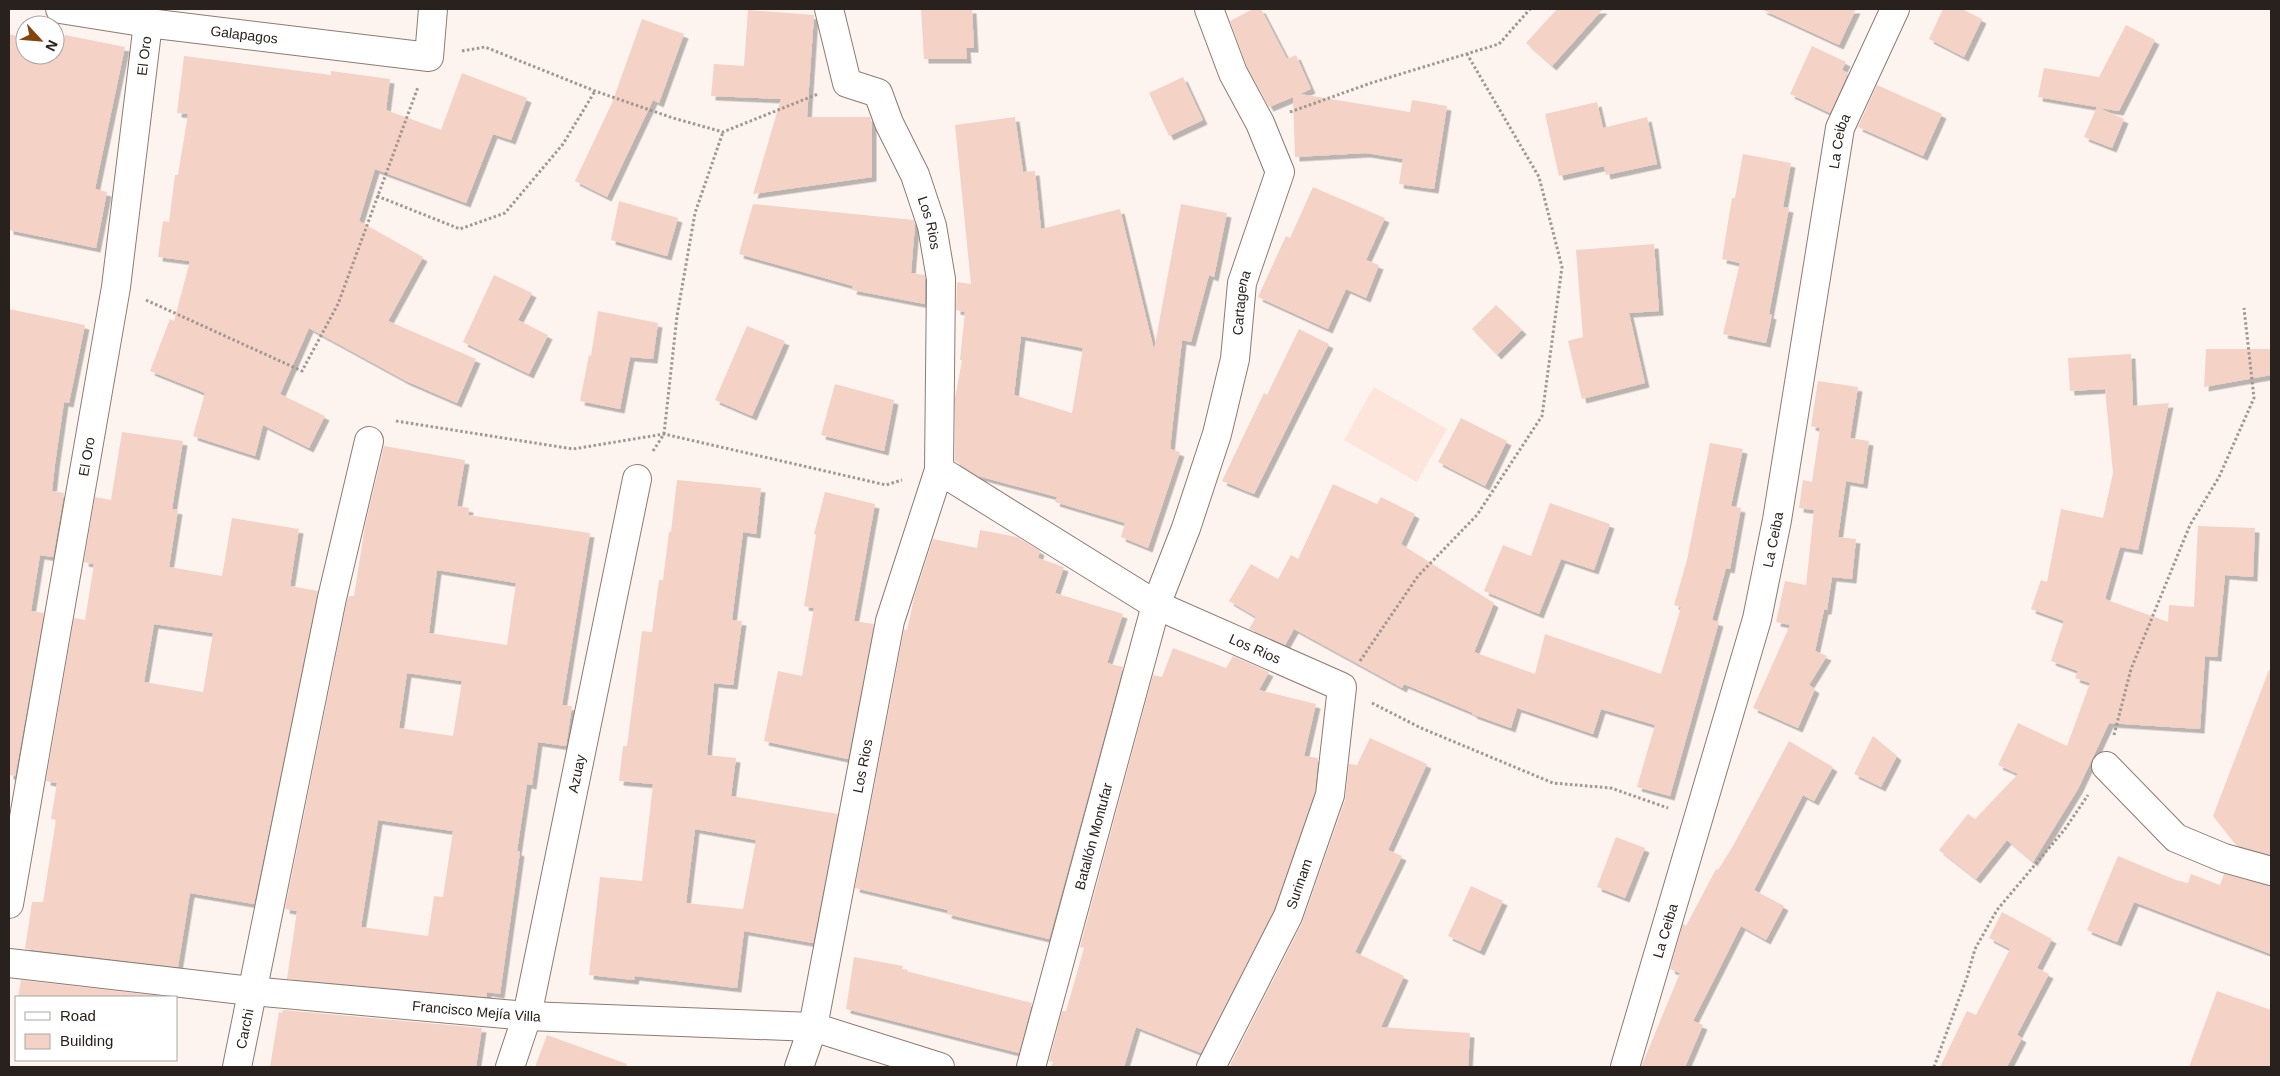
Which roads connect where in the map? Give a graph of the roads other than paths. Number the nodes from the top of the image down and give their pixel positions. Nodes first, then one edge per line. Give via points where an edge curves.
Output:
1 (60, 9) edge
2 (433, 9) edge
3 (829, 9) edge
4 (1209, 9) edge
5 (1895, 9) edge
6 (145, 16) edge
7 (369, 441) road end
8 (939, 470) junction
9 (637, 479) road end
10 (1156, 606) junction
11 (1342, 687) joint
12 (2106, 766) road end
13 (2271, 871) edge
14 (9, 904) edge
15 (9, 963) edge
16 (251, 991) junction
17 (527, 1016) junction
18 (813, 1027) junction
19 (237, 1067) edge
20 (510, 1067) edge
21 (800, 1067) edge
22 (940, 1067) edge
23 (1031, 1067) edge
24 (1211, 1067) edge
25 (1625, 1067) edge

1 - 6 street, Galapagos
2 - 6 street, Galapagos via 429,56
3 - 8 street, Los Rios via 847,83 878,93 915,175 932,226 941,279
4 - 10 street, Cartagena via 1232,74 1260,123 1280,172 1242,284 1235,359 1216,434 1186,528
5 - 25 street, La Ceiba via 1840,128 1774,538 1757,619
6 - 14 street, El Oro via 116,287
7 - 16 street, Carchi via 332,598
8 - 10 street, Los Rios
8 - 18 street, Los Rios via 890,621
9 - 17 street, Azuay
10 - 11 street, Los Rios
10 - 23 street, Batallón Montufar
11 - 24 street, Surinam via 1330,795 1288,916
12 - 13 street via 2176,838 2224,858
15 - 16 street, Francisco Mejía Villa
16 - 17 street, Francisco Mejía Villa
16 - 19 street, Carchi
17 - 18 street, Francisco Mejía Villa
17 - 20 street, Azuay
18 - 21 street, Los Rios
18 - 22 street, Francisco Mejía Villa

